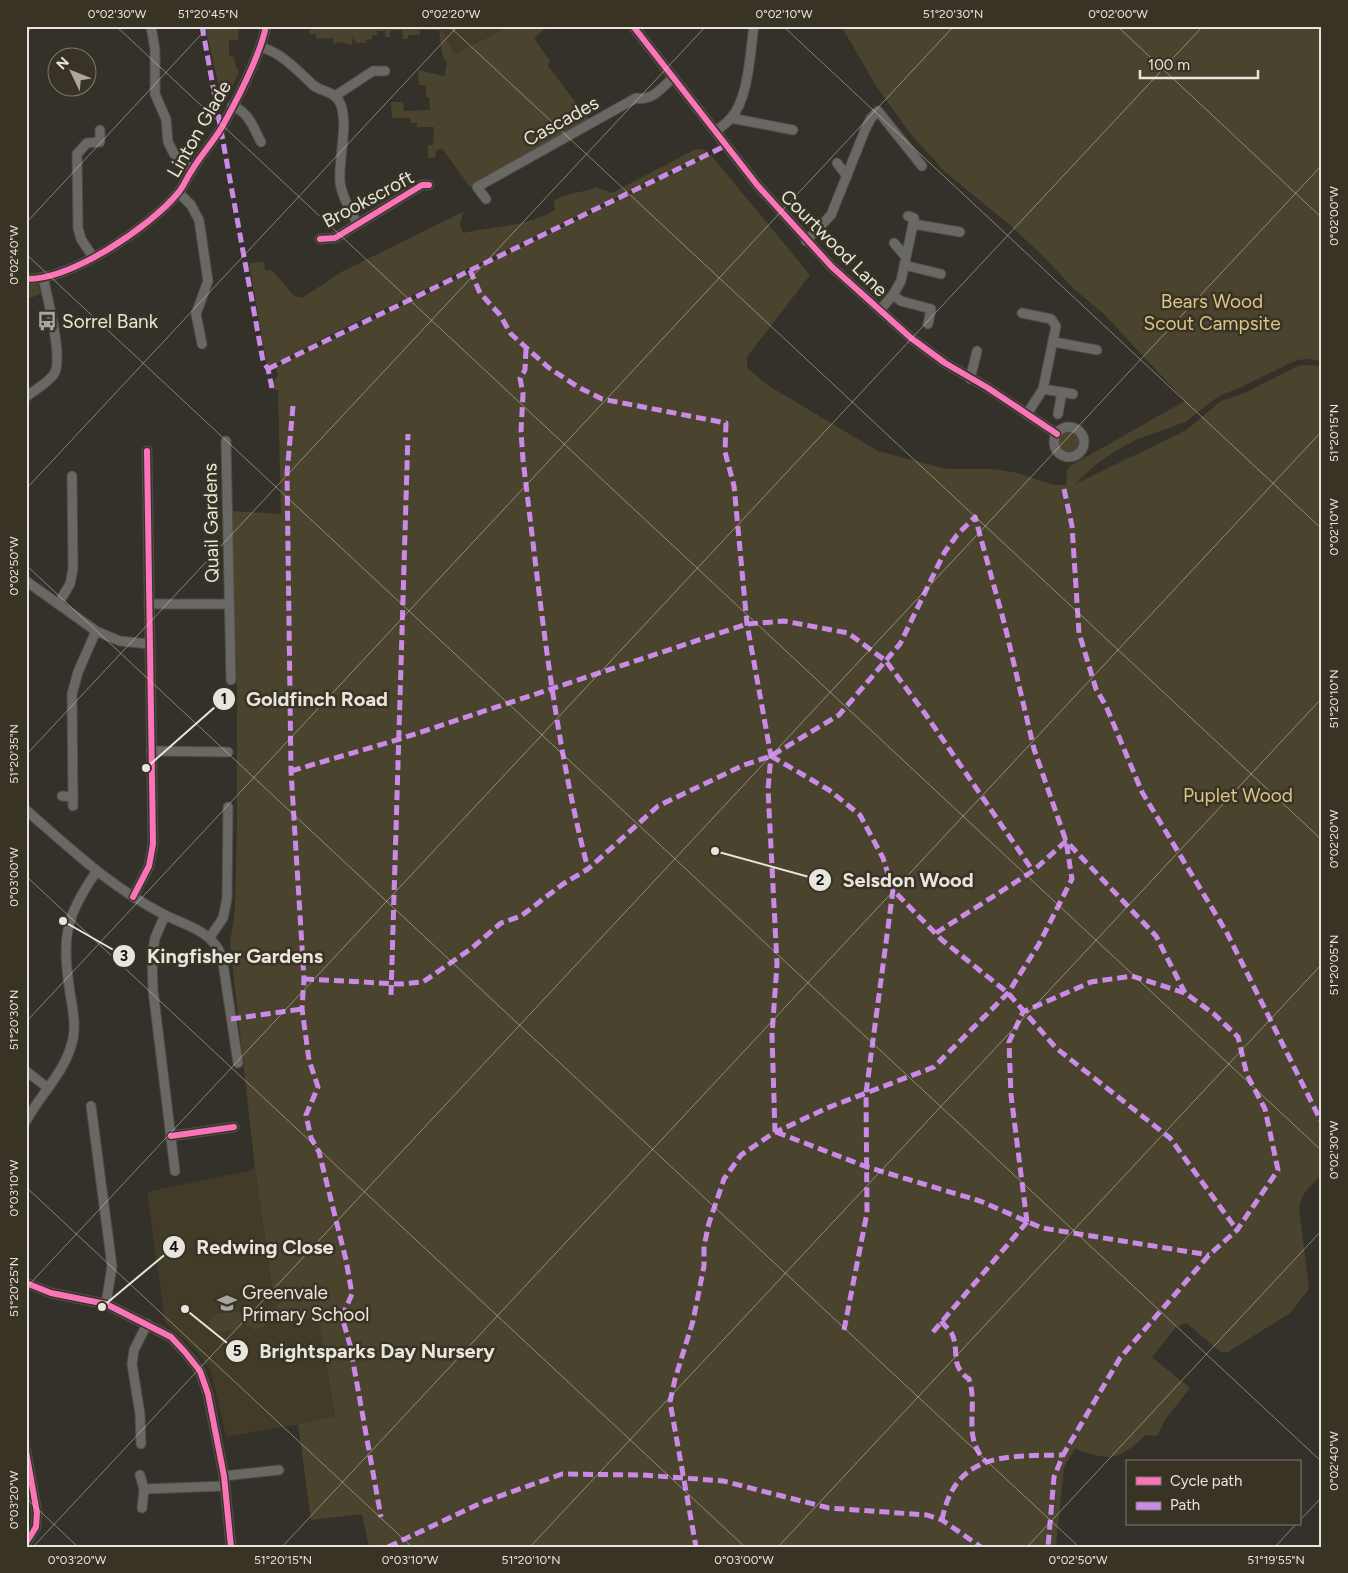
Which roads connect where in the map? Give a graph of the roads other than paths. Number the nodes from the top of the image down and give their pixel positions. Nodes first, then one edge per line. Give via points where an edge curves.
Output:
1 (151, 26) edge
2 (266, 26) edge
3 (633, 26) edge
4 (754, 26) edge
5 (260, 47) junction
6 (385, 71) dead end
7 (672, 79) junction
8 (335, 96) junction
9 (232, 106) junction
10 (731, 118) junction
11 (100, 130) dead end
12 (793, 130) dead end
13 (716, 131) junction
14 (261, 142) dead end
15 (837, 163) dead end
16 (922, 166) dead end
17 (192, 170) junction
18 (847, 176) junction
19 (429, 185) dead end
20 (179, 193) junction
21 (486, 199) dead end
22 (358, 224) junction
23 (960, 232) dead end
24 (320, 240) dead end
25 (806, 241) junction
26 (894, 243) dead end
27 (94, 257) junction
28 (904, 261) junction
29 (941, 274) dead end
30 (44, 277) junction
31 (26, 279) edge
32 (893, 295) junction
33 (880, 310) junction
34 (1022, 313) dead end
35 (928, 324) dead end
36 (1054, 342) junction
37 (202, 344) dead end
38 (1097, 350) dead end
39 (977, 351) dead end
40 (970, 378) junction
41 (1043, 389) junction
42 (1062, 392) junction
43 (1073, 394) dead end
44 (26, 397) edge
45 (1027, 414) junction
46 (1058, 414) dead end
47 (1057, 434) dead end
48 (226, 441) dead end
49 (147, 451) dead end
50 (72, 476) dead end
51 (26, 582) edge
52 (58, 604) junction
53 (149, 604) junction
54 (229, 604) junction
55 (96, 632) junction
56 (149, 644) junction
57 (232, 680) dead end
58 (151, 751) junction
59 (228, 752) dead end
60 (62, 796) dead end
61 (228, 807) dead end
62 (28, 815) edge
63 (96, 872) junction
64 (134, 897) junction
65 (165, 915) junction
66 (210, 937) junction
67 (238, 1063) dead end
68 (26, 1071) edge
69 (48, 1088) junction
70 (95, 1112) dead end
71 (26, 1121) edge
72 (234, 1127) dead end
73 (171, 1136) junction
74 (175, 1171) dead end
75 (26, 1283) edge
76 (106, 1304) junction
77 (147, 1324) junction
78 (141, 1444) dead end
79 (26, 1451) edge
80 (279, 1470) dead end
81 (140, 1475) dead end
82 (224, 1476) junction
83 (225, 1486) junction
84 (144, 1490) junction
85 (142, 1508) dead end
86 (26, 1543) edge
87 (231, 1547) edge

1 - 17 street via 155,50 155,94 166,119 168,142 174,154
2 - 5 street, Linton Glade
3 - 7 street, Courtwood Lane
4 - 10 street via 746,84
5 - 8 street via 274,51 315,87
5 - 9 street, Linton Glade
6 - 8 street via 373,71
7 - 13 street, Courtwood Lane
7 - 21 street, Cascades via 656,95 646,100 636,98 477,186
8 - 22 street, Brookscroft via 343,124 340,182 346,204
9 - 14 street via 242,109 249,117
9 - 17 street, Linton Glade via 222,127
10 - 12 street
10 - 13 street
11 - 27 street via 100,142 86,143 77,154 78,228 80,239
13 - 25 street, Courtwood Lane
15 - 18 street
16 - 18 street via 878,111 871,118
17 - 20 street, Linton Glade
18 - 25 street via 831,216
19 - 22 street, Brookscroft via 422,185
20 - 27 street, Linton Glade via 136,230
20 - 37 street via 199,220 208,281 196,314
22 - 24 street, Brookscroft via 334,238
23 - 28 street via 910,220
25 - 33 street, Courtwood Lane
26 - 28 street
27 - 30 street, Linton Glade
28 - 29 street
28 - 32 street via 901,281
30 - 31 street, Linton Glade
30 - 44 street via 58,365 53,375
32 - 33 street
32 - 35 street via 901,301 931,309
33 - 40 street, Courtwood Lane via 945,363
34 - 36 street via 1051,319 1056,326
36 - 38 street
36 - 41 street
39 - 40 street
40 - 45 street, Courtwood Lane
41 - 42 street
41 - 45 street
42 - 43 street
42 - 46 street
45 - 47 street, Courtwood Lane
48 - 54 street, Quail Gardens
49 - 53 street
50 - 52 street via 73,569 70,584
51 - 52 street
52 - 55 street
53 - 54 street, Quail Gardens
53 - 56 street
54 - 57 street, Quail Gardens
55 - 56 street via 120,642
55 - 60 street via 72,694 73,802
56 - 58 street
58 - 59 street
58 - 64 street via 153,844 148,866
61 - 66 street via 227,899 223,918
62 - 63 street
63 - 64 street
63 - 69 street via 76,901 67,926 65,959 74,1019 72,1045 64,1065
64 - 65 street
65 - 66 street
65 - 73 street via 155,938 152,957 154,1000
66 - 67 street via 222,957
68 - 69 street
69 - 71 street
70 - 76 street via 112,1266
72 - 73 street
73 - 74 street
75 - 76 street
76 - 77 street
77 - 78 street via 134,1350 132,1364
77 - 82 street via 170,1337 200,1371 208,1394
79 - 86 street via 38,1514 36,1527
80 - 82 street
81 - 84 street
82 - 83 street
83 - 84 street
83 - 87 street
84 - 85 street

